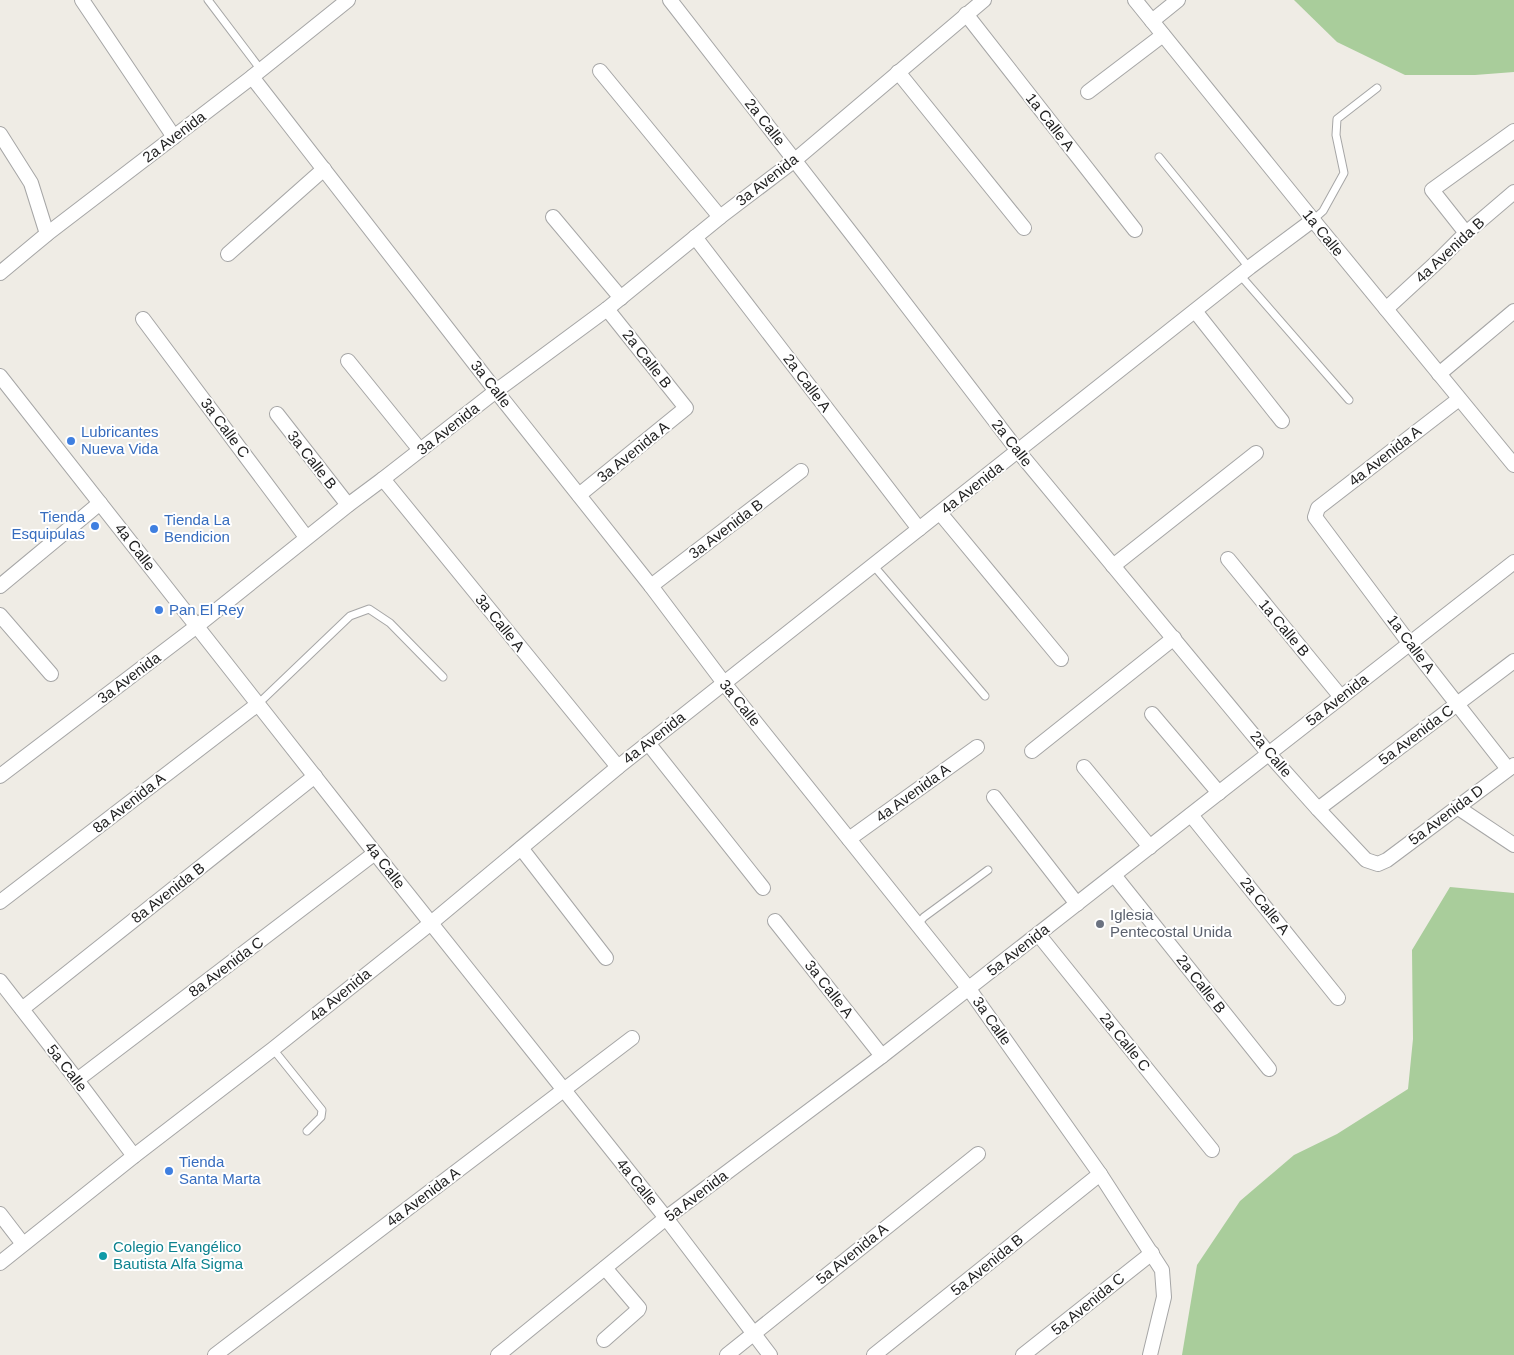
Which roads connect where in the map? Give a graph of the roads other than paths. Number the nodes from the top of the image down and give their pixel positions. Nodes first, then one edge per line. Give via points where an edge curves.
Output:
1 (82, 0) edge
2 (208, 0) edge
3 (348, 0) edge
4 (670, 0) edge
5 (984, 0) edge
6 (1135, 0) edge
7 (1178, 0) edge
8 (966, 14) junction
9 (1152, 21) junction
10 (1163, 35) junction
11 (600, 71) dead end
12 (898, 72) junction
13 (256, 74) junction
14 (1377, 88) dead end
15 (1088, 92) dead end
16 (1514, 131) edge
17 (0, 134) edge
18 (174, 137) junction
19 (1159, 157) dead end
20 (795, 160) junction
21 (324, 169) junction
22 (1514, 192) edge
23 (553, 217) dead end
24 (720, 217) junction
25 (1313, 220) junction
26 (1024, 228) dead end
27 (1135, 230) dead end
28 (1466, 233) junction
29 (47, 234) junction
30 (695, 237) junction
31 (228, 254) dead end
32 (1245, 271) junction
33 (0, 273) edge
34 (621, 298) junction
35 (608, 309) junction
36 (1386, 309) junction
37 (1195, 310) junction
38 (1514, 311) edge
39 (143, 319) dead end
40 (348, 361) dead end
41 (1439, 374) junction
42 (0, 376) edge
43 (496, 391) junction
44 (1459, 399) junction
45 (1349, 400) dead end
46 (686, 408) joint
47 (277, 414) dead end
48 (1282, 421) dead end
49 (420, 450) junction
50 (1018, 451) junction
51 (1256, 454) dead end
52 (1512, 460) edge
53 (801, 471) dead end
54 (383, 479) junction
55 (579, 495) junction
56 (100, 503) junction
57 (348, 505) junction
58 (940, 513) junction
59 (1315, 517) joint
60 (919, 529) junction
61 (306, 537) junction
62 (1228, 559) dead end
63 (1514, 562) edge
64 (873, 565) junction
65 (1113, 566) junction
66 (0, 586) edge
67 (651, 586) junction
68 (0, 615) edge
69 (197, 626) junction
70 (1174, 638) junction
71 (1410, 644) junction
72 (1061, 659) dead end
73 (1514, 661) edge
74 (51, 674) dead end
75 (443, 677) dead end
76 (724, 683) junction
77 (985, 696) dead end
78 (1341, 697) junction
79 (258, 704) junction
80 (1457, 704) junction
81 (1152, 714) dead end
82 (648, 743) junction
83 (977, 747) dead end
84 (1032, 751) dead end
85 (1269, 754) junction
86 (618, 767) junction
87 (1084, 767) dead end
88 (1511, 767) edge
89 (0, 776) edge
90 (315, 776) junction
91 (1218, 793) junction
92 (994, 796) dead end
93 (1457, 807) junction
94 (1318, 809) junction
95 (1191, 815) junction
96 (849, 839) junction
97 (1514, 846) edge
98 (1150, 847) junction
99 (521, 848) junction
100 (376, 854) junction
101 (1378, 864) joint
102 (988, 870) dead end
103 (1114, 875) junction
104 (763, 888) dead end
105 (0, 902) edge
106 (1077, 904) junction
107 (775, 921) dead end
108 (431, 923) junction
109 (917, 925) junction
110 (1038, 934) junction
111 (606, 958) dead end
112 (0, 982) edge
113 (969, 988) junction
114 (1338, 998) dead end
115 (22, 1009) junction
116 (632, 1038) dead end
117 (273, 1049) junction
118 (882, 1056) junction
119 (1269, 1069) dead end
120 (77, 1080) junction
121 (564, 1091) junction
122 (307, 1131) dead end
123 (1212, 1150) dead end
124 (978, 1154) dead end
125 (134, 1156) junction
126 (1100, 1174) junction
127 (0, 1214) edge
128 (666, 1218) junction
129 (23, 1244) junction
130 (1152, 1253) junction
131 (0, 1263) edge
132 (606, 1268) junction
133 (753, 1333) junction
134 (604, 1340) dead end
135 (215, 1355) edge
136 (498, 1355) edge
137 (727, 1355) edge
138 (770, 1355) edge
139 (874, 1355) edge
140 (1023, 1355) edge
141 (1150, 1355) edge

1 - 18 street
2 - 13 lane
3 - 13 street, 2a Avenida
4 - 20 street, 2a Calle
5 - 8 street, 3a Avenida
6 - 9 street, 1a Calle
7 - 9 street
8 - 12 street, 3a Avenida
8 - 27 street, 1a Calle A
9 - 10 street, 1a Calle
10 - 15 street
10 - 25 street, 1a Calle
11 - 24 street
12 - 20 street, 3a Avenida
12 - 26 street
13 - 18 street, 2a Avenida
13 - 21 street, 3a Calle
14 - 25 lane via 1337,119 1336,135 1344,173 1323,211
16 - 28 street via 1432,190
17 - 29 street via 31,182
18 - 29 street, 2a Avenida
19 - 32 lane via 1247,265
20 - 24 street, 3a Avenida
20 - 50 street, 2a Calle
21 - 31 street
21 - 43 street, 3a Calle
22 - 28 street, 4a Avenida B
23 - 34 street
24 - 30 street, 3a Avenida
25 - 32 street, 4a Avenida
25 - 36 street, 1a Calle
28 - 36 street, 4a Avenida B
29 - 33 street, 2a Avenida
30 - 34 street, 3a Avenida
30 - 60 street, 2a Calle A
32 - 37 street, 4a Avenida
32 - 45 lane
34 - 35 street, 3a Avenida
35 - 43 street, 3a Avenida
35 - 46 street, 2a Calle B
36 - 41 street, 1a Calle
37 - 48 street
37 - 50 street, 4a Avenida
38 - 41 street
39 - 61 street, 3a Calle C
40 - 49 street
41 - 44 street, 1a Calle
42 - 56 street, 4a Calle
43 - 49 street, 3a Avenida
43 - 55 street, 3a Calle
44 - 52 street, 1a Calle
44 - 59 street, 4a Avenida A via 1318,508
46 - 55 street, 3a Avenida A
47 - 57 street, 3a Calle B
49 - 54 street, 3a Avenida
50 - 58 street, 4a Avenida
50 - 65 street, 2a Calle
51 - 65 street
53 - 67 street, 3a Avenida B
54 - 57 street, 3a Avenida
54 - 86 street, 3a Calle A
55 - 67 street, 3a Calle
56 - 66 street
56 - 69 street, 4a Calle
57 - 61 street, 3a Avenida
58 - 60 street, 4a Avenida
58 - 72 street
59 - 71 street, 1a Calle A
60 - 64 street, 4a Avenida
61 - 69 street, 3a Avenida
62 - 78 street, 1a Calle B
63 - 71 street, 5a Avenida
64 - 76 street, 4a Avenida
64 - 77 lane
65 - 70 street, 2a Calle
67 - 76 street, 3a Calle
68 - 74 street
69 - 79 street, 4a Calle
69 - 89 street, 3a Avenida
70 - 84 street
70 - 85 street, 2a Calle
71 - 78 street, 5a Avenida
71 - 80 street, 1a Calle A
73 - 80 street, 5a Avenida C
75 - 79 lane via 390,623 369,609 350,616
76 - 82 street, 4a Avenida
76 - 96 street, 3a Calle
78 - 85 street, 5a Avenida
79 - 90 street, 4a Calle
79 - 105 street, 8a Avenida A
80 - 88 street, 1a Calle A
80 - 94 street, 5a Avenida C
81 - 91 street
82 - 86 street, 4a Avenida
82 - 104 street
83 - 96 street, 4a Avenida A
85 - 91 street, 5a Avenida
85 - 94 street, 2a Calle
86 - 99 street, 4a Avenida
87 - 98 street
88 - 93 street, 5a Avenida D
90 - 100 street, 4a Calle
90 - 115 street, 8a Avenida B
91 - 95 street, 5a Avenida
92 - 106 street
93 - 97 street
93 - 101 street, 5a Avenida D
94 - 101 street, 2a Calle via 1366,860
95 - 98 street, 5a Avenida
95 - 114 street, 2a Calle A
96 - 109 street, 3a Calle
98 - 103 street, 5a Avenida
99 - 108 street, 4a Avenida
99 - 111 street
100 - 108 street, 4a Calle
100 - 120 street, 8a Avenida C
102 - 109 lane
103 - 106 street, 5a Avenida
103 - 119 street, 2a Calle B
106 - 110 street, 5a Avenida
107 - 118 street, 3a Calle A
108 - 117 street, 4a Avenida
108 - 121 street, 4a Calle
109 - 113 street, 3a Calle
110 - 113 street, 5a Avenida
110 - 123 street, 2a Calle C
112 - 115 street, 5a Calle
113 - 118 street, 5a Avenida
113 - 126 street, 3a Calle
115 - 120 street, 5a Calle
116 - 121 street, 4a Avenida A
117 - 122 lane via 322,1110 321,1117
117 - 125 street, 4a Avenida
118 - 128 street, 5a Avenida
120 - 125 street, 5a Calle
121 - 128 street, 4a Calle
121 - 135 street, 4a Avenida A
124 - 133 street, 5a Avenida A
125 - 129 street, 4a Avenida
126 - 130 street, 3a Calle
126 - 139 street, 5a Avenida B
127 - 129 street
128 - 132 street, 5a Avenida
128 - 133 street, 4a Calle
129 - 131 street, 4a Avenida
130 - 140 street, 5a Avenida C
130 - 141 street, 3a Calle via 1162,1270 1164,1296
132 - 134 street via 639,1308
132 - 136 street, 5a Avenida
133 - 137 street, 5a Avenida A
133 - 138 street, 4a Calle

